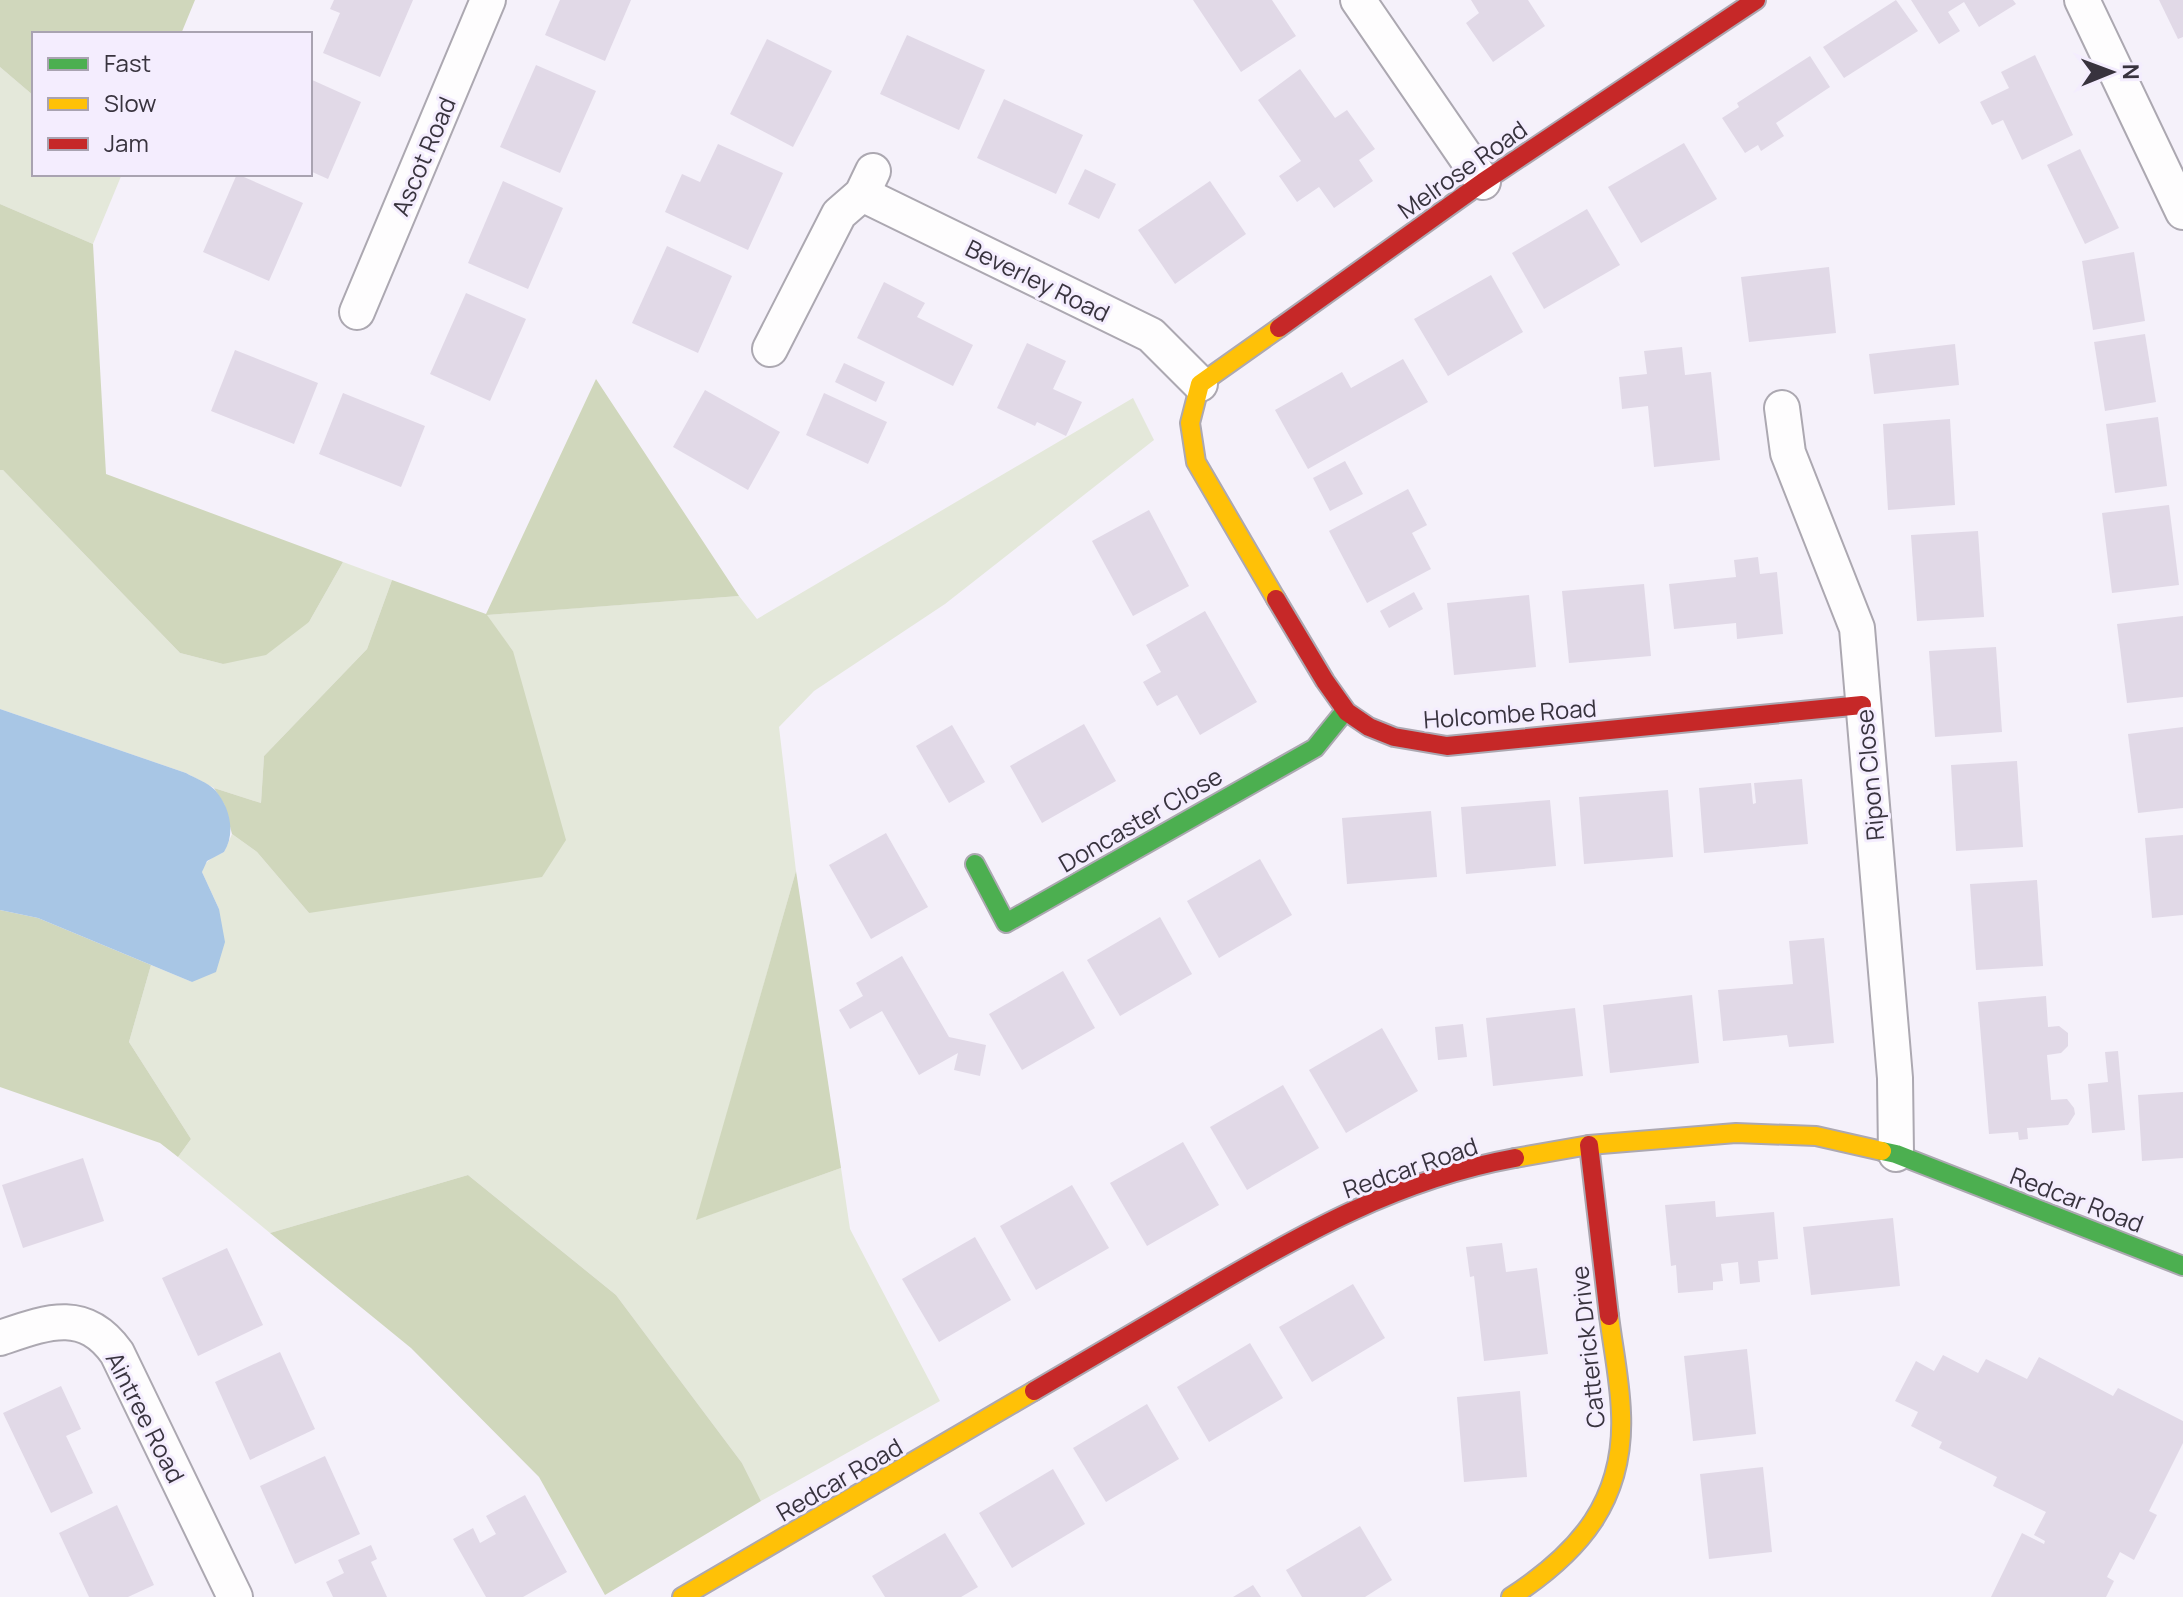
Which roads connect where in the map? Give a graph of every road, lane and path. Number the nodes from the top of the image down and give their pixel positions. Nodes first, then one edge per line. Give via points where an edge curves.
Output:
1 (488, 0) edge
2 (1358, 0) edge
3 (1756, 0) edge
4 (2082, 0) edge
5 (1483, 182) junction
6 (2183, 212) edge
7 (357, 312) dead end
8 (770, 349) dead end
9 (1200, 384) junction
10 (1782, 408) dead end
11 (1862, 705) junction
12 (1345, 711) junction
13 (975, 864) dead end
14 (1589, 1145) junction
15 (1896, 1154) junction
16 (2183, 1266) edge
17 (0, 1338) edge
18 (235, 1597) edge
19 (682, 1597) edge
20 (1511, 1597) edge

1 - 7 street, Ascot Road
2 - 5 street
3 - 5 street, Melrose Road
4 - 6 street
5 - 9 street, Melrose Road
8 - 9 street, Beverley Road via 839,214 868,182 1151,335
9 - 12 street, Holcombe Road via 1190,408 1196,462
10 - 11 street, Ripon Close via 1788,453 1857,628
11 - 12 street, Holcombe Road via 1447,746 1418,745
11 - 15 street, Ripon Close via 1895,1078
12 - 13 street, Doncaster Close via 1315,748 1006,923
14 - 15 street, Redcar Road via 1736,1133 1816,1136
14 - 19 street, Redcar Road via 1479,1165 1373,1200 1268,1254
14 - 20 street, Catterick Drive via 1621,1414 1620,1447 1614,1478 1592,1529 1546,1576
15 - 16 street, Redcar Road
17 - 18 street, Aintree Road via 61,1322 82,1324 104,1335

